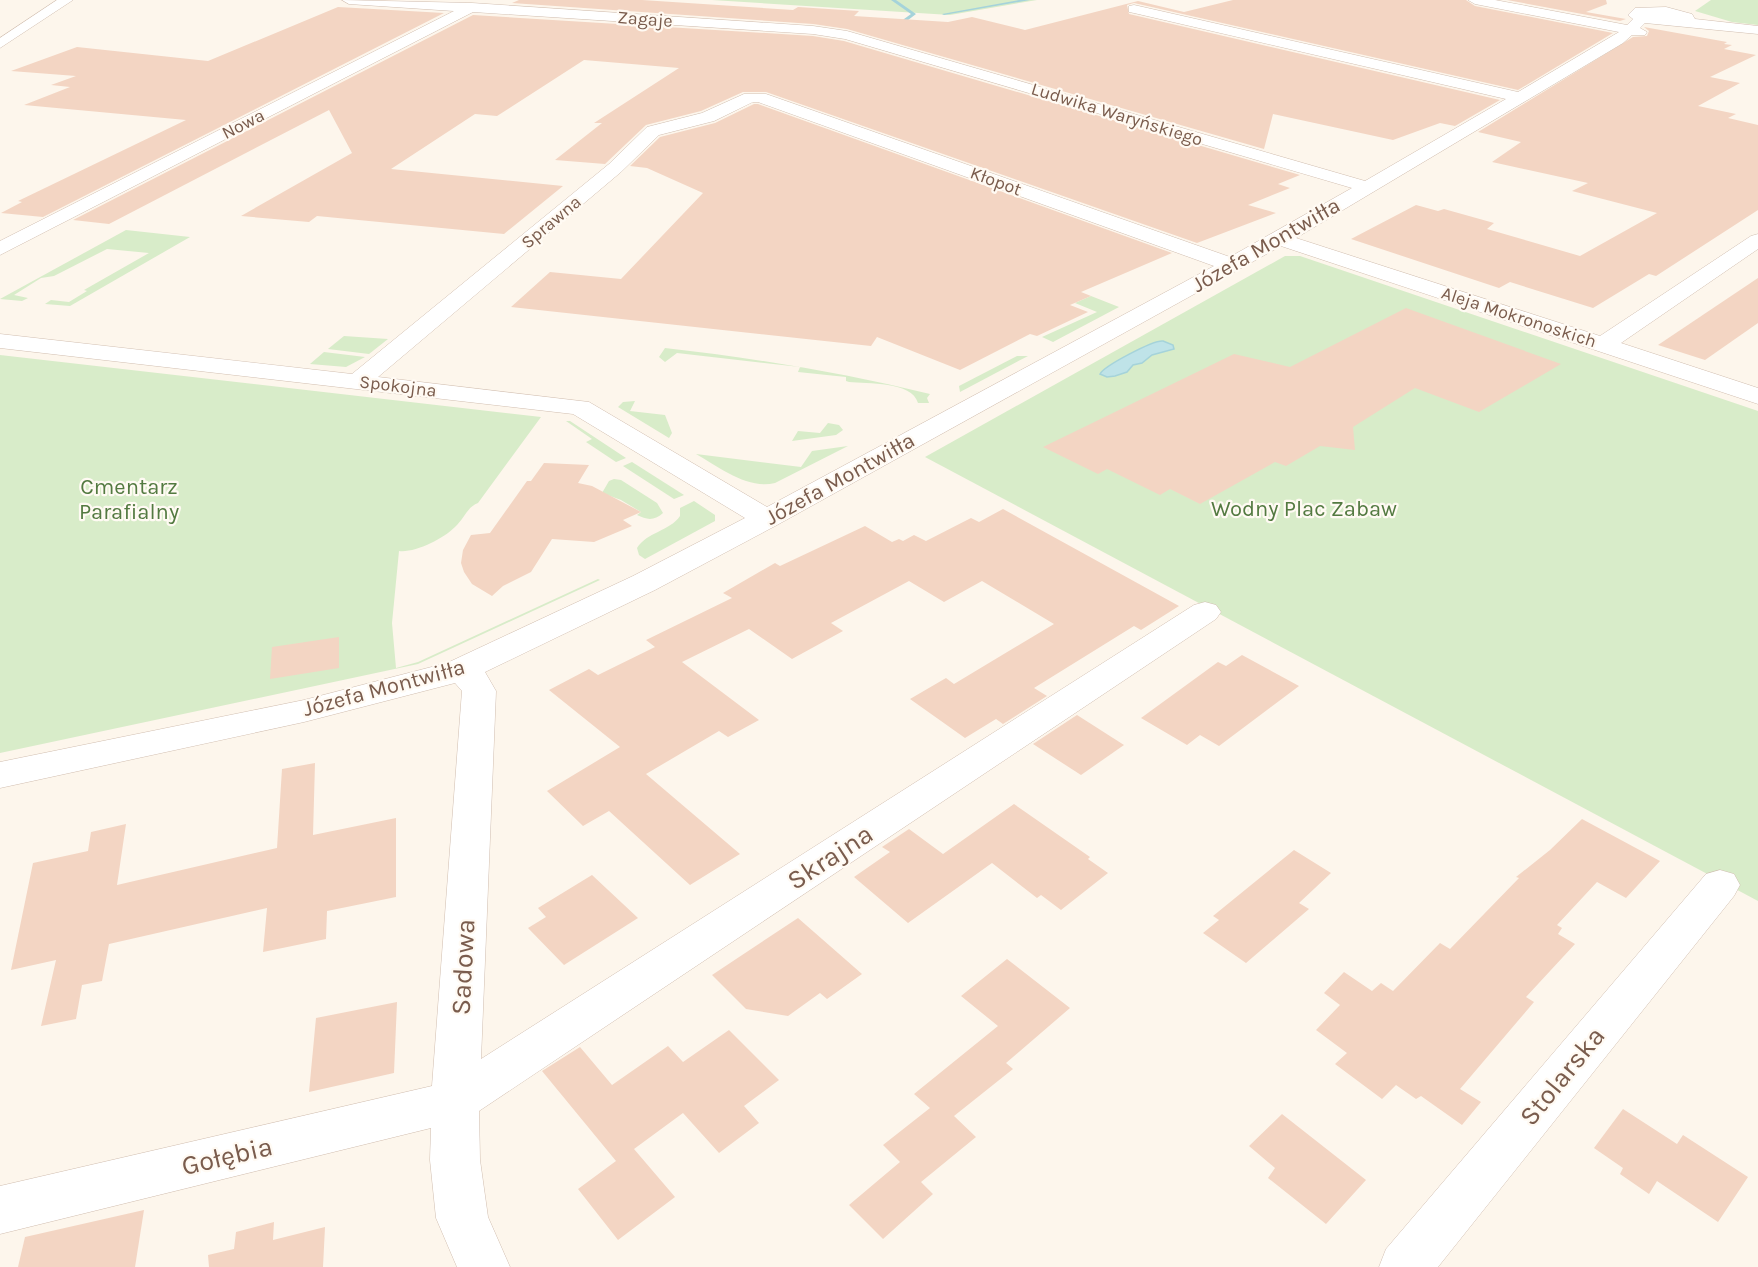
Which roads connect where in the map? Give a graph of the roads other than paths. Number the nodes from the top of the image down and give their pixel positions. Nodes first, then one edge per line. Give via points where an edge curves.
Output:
1 (66, 0) edge
2 (349, 0) edge
3 (487, 0) edge
4 (1475, 0) edge
5 (1686, 0) edge
6 (471, 8) junction
7 (1134, 9) dead end
8 (1661, 16) junction
9 (1683, 18) junction
10 (1632, 21) junction
11 (1758, 29) edge
12 (868, 40) joint
13 (0, 44) edge
14 (760, 97) joint
15 (1519, 98) junction
16 (1367, 187) junction
17 (1279, 239) junction
18 (1758, 240) edge
19 (0, 249) edge
20 (1231, 265) junction
21 (0, 341) edge
22 (1603, 345) junction
23 (358, 381) junction
24 (1758, 396) edge
25 (767, 519) junction
26 (1205, 612) dead end
27 (459, 671) junction
28 (0, 776) edge
29 (1720, 885) dead end
30 (455, 1101) junction
31 (0, 1210) edge
32 (484, 1267) edge
33 (1405, 1267) edge

1 - 13 street
2 - 6 street, Zagaje
3 - 6 street, Nowa
4 - 10 street
5 - 8 street, Józefa Montwiłła
5 - 9 street, Józefa Montwiłła
6 - 12 street, Zagaje via 813,30
6 - 19 street, Nowa
7 - 15 street
8 - 9 street
8 - 10 street, Józefa Montwiłła
8 - 10 street
9 - 11 street
10 - 15 street, Józefa Montwiłła
12 - 16 street, Ludwika Waryńskiego
14 - 20 street, Kłopot
14 - 23 street, Sprawna via 750,97 708,117 652,131 615,168
15 - 16 street, Józefa Montwiłła
16 - 17 street, Józefa Montwiłła
17 - 20 street, Józefa Montwiłła
17 - 22 street, Aleja Mokronoskich
18 - 22 street
20 - 25 street, Józefa Montwiłła
21 - 23 street, Spokojna
22 - 24 street, Aleja Mokronoskich
23 - 25 street, Spokojna via 588,410
25 - 27 street, Józefa Montwiłła
26 - 30 street, Skrajna
27 - 28 street, Józefa Montwiłła via 315,708
27 - 30 street, Sadowa via 472,679 479,691
29 - 33 street, Stolarska
30 - 31 street, Gołębia
30 - 32 street, Sadowa via 455,1160 462,1218

